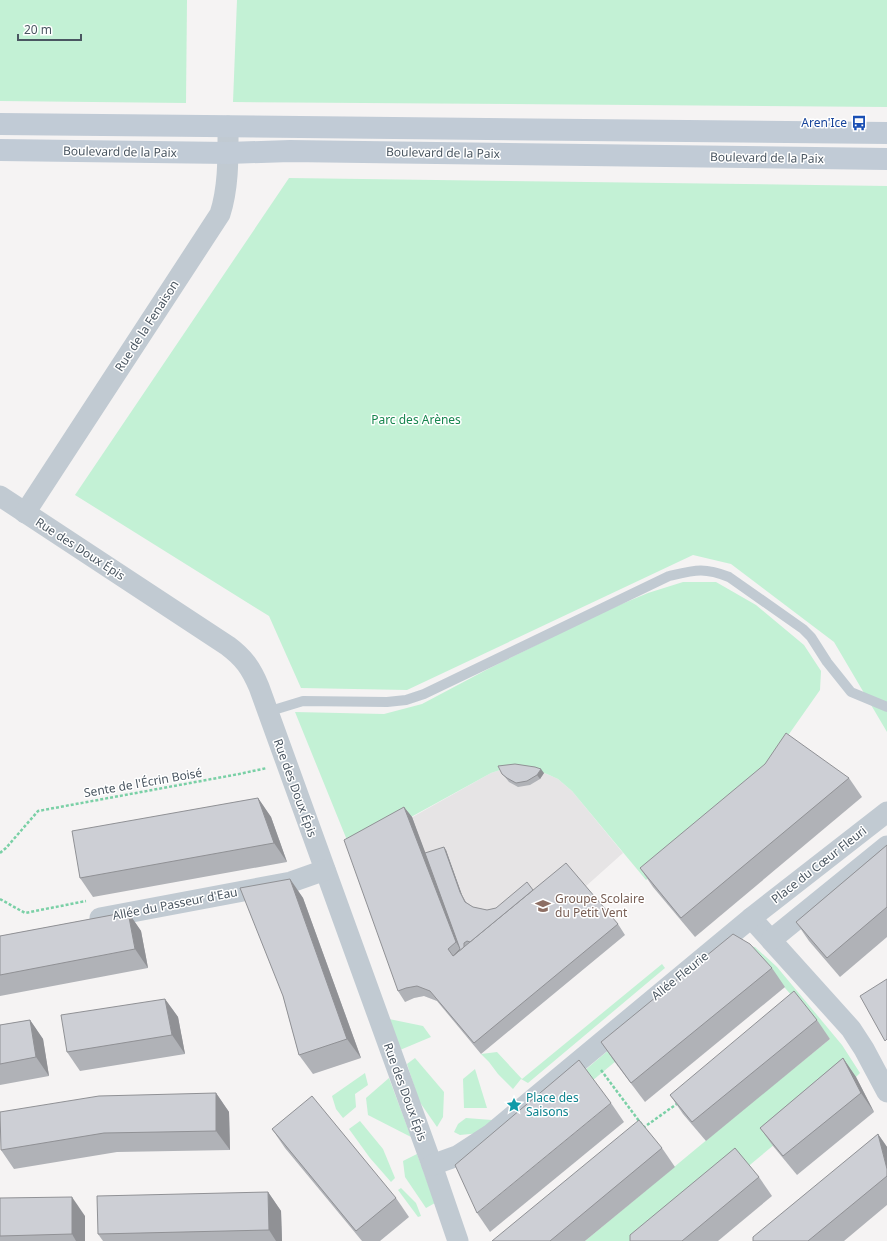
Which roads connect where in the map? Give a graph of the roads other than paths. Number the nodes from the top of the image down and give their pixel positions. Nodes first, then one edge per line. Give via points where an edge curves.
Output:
1 (0, 124) edge
2 (228, 126) junction
3 (887, 133) edge
4 (0, 150) edge
5 (228, 153) junction
6 (887, 159) edge
7 (0, 496) edge
8 (25, 513) junction
9 (887, 707) edge
10 (267, 712) junction
11 (887, 812) edge
12 (887, 846) edge
13 (324, 870) junction
14 (751, 918) junction
15 (89, 920) edge
16 (771, 940) junction
17 (887, 1092) edge
18 (432, 1166) junction
19 (458, 1241) edge

1 - 2 main road, Boulevard de la Paix
2 - 3 main road, Boulevard de la Paix
2 - 5 street, Rue de la Fenaison
4 - 5 main road, Boulevard de la Paix
5 - 6 main road, Boulevard de la Paix via 290,151
5 - 8 street, Rue de la Fenaison via 225,197 220,214
7 - 8 street, Rue des Doux Épis
8 - 10 street, Rue des Doux Épis via 237,652 255,677
9 - 10 lane via 851,692 811,637 803,630 729,577 702,569 669,576 424,694 406,700 303,702
10 - 13 street, Rue des Doux Épis
11 - 14 street, Place du Cœur Fleuri
12 - 16 street
13 - 15 street, Allée du Passeur d'Eau via 291,882
13 - 18 street, Rue des Doux Épis
14 - 16 street
14 - 18 street, Allée Fleurie via 491,1134 457,1156
16 - 17 street via 851,1029
18 - 19 street, Rue des Doux Épis

